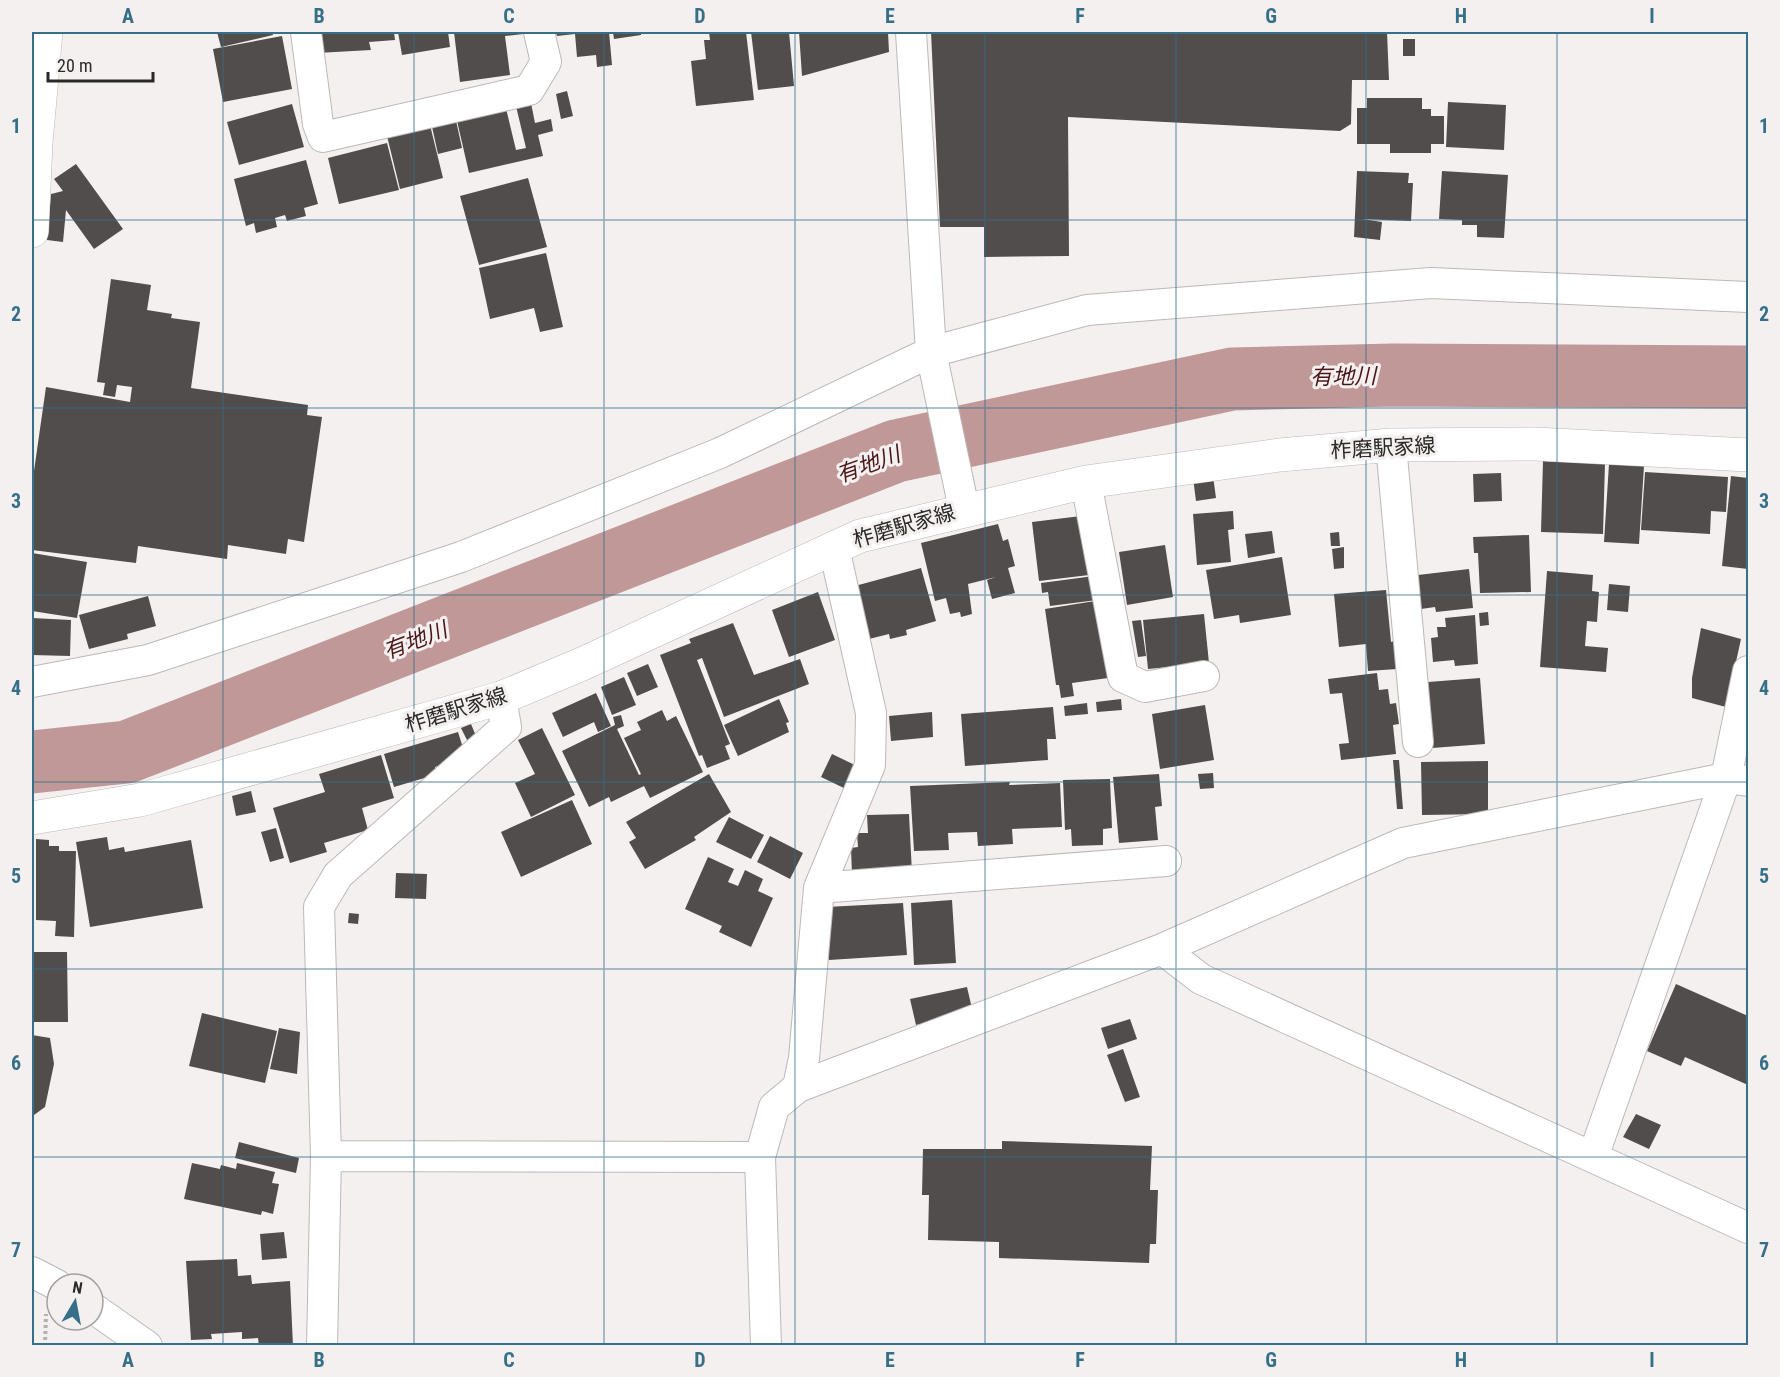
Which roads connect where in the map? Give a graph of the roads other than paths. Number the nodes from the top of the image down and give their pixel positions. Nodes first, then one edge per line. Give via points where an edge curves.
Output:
1 (46, 32) edge
2 (306, 32) edge
3 (539, 32) edge
4 (911, 32) edge
5 (34, 143) edge
6 (32, 231) edge
7 (1749, 297) edge
8 (930, 352) junction
9 (1391, 445) junction
10 (1749, 455) edge
11 (1086, 482) junction
12 (964, 509) junction
13 (834, 548) junction
14 (1749, 670) edge
15 (1204, 676) dead end
16 (32, 682) edge
17 (501, 698) junction
18 (1418, 742) dead end
19 (1737, 780) edge
20 (32, 818) edge
21 (1166, 861) dead end
22 (819, 888) junction
23 (1162, 949) junction
24 (798, 1087) junction
25 (326, 1156) junction
26 (760, 1156) junction
27 (1593, 1157) junction
28 (1749, 1228) edge
29 (105, 1316) edge
30 (147, 1346) edge
31 (322, 1346) edge
32 (766, 1346) edge

1 - 5 main road
2 - 3 street via 323,137 529,90 546,62
4 - 8 street
5 - 6 main road
7 - 8 street via 1431,283 1087,310
8 - 12 street
8 - 16 street via 720,453 461,557 148,660
9 - 10 main road, 柞磨駅家線 via 1535,444
9 - 11 main road, 柞磨駅家線 via 1280,455
9 - 18 street
11 - 12 main road, 柞磨駅家線
11 - 15 street via 1124,677 1145,687
12 - 13 main road, 柞磨駅家線 via 860,536
13 - 17 main road, 柞磨駅家線
13 - 22 street via 871,714 870,765
14 - 19 street
17 - 20 main road, 柞磨駅家線 via 140,800
17 - 25 street via 506,727 339,875 319,907
19 - 23 street via 1402,843
19 - 27 street
21 - 22 street
22 - 24 street via 804,1059
23 - 24 street
23 - 27 street via 1201,979
24 - 26 street via 774,1107
25 - 26 street
25 - 31 street
26 - 32 street
27 - 28 street
29 - 30 street

